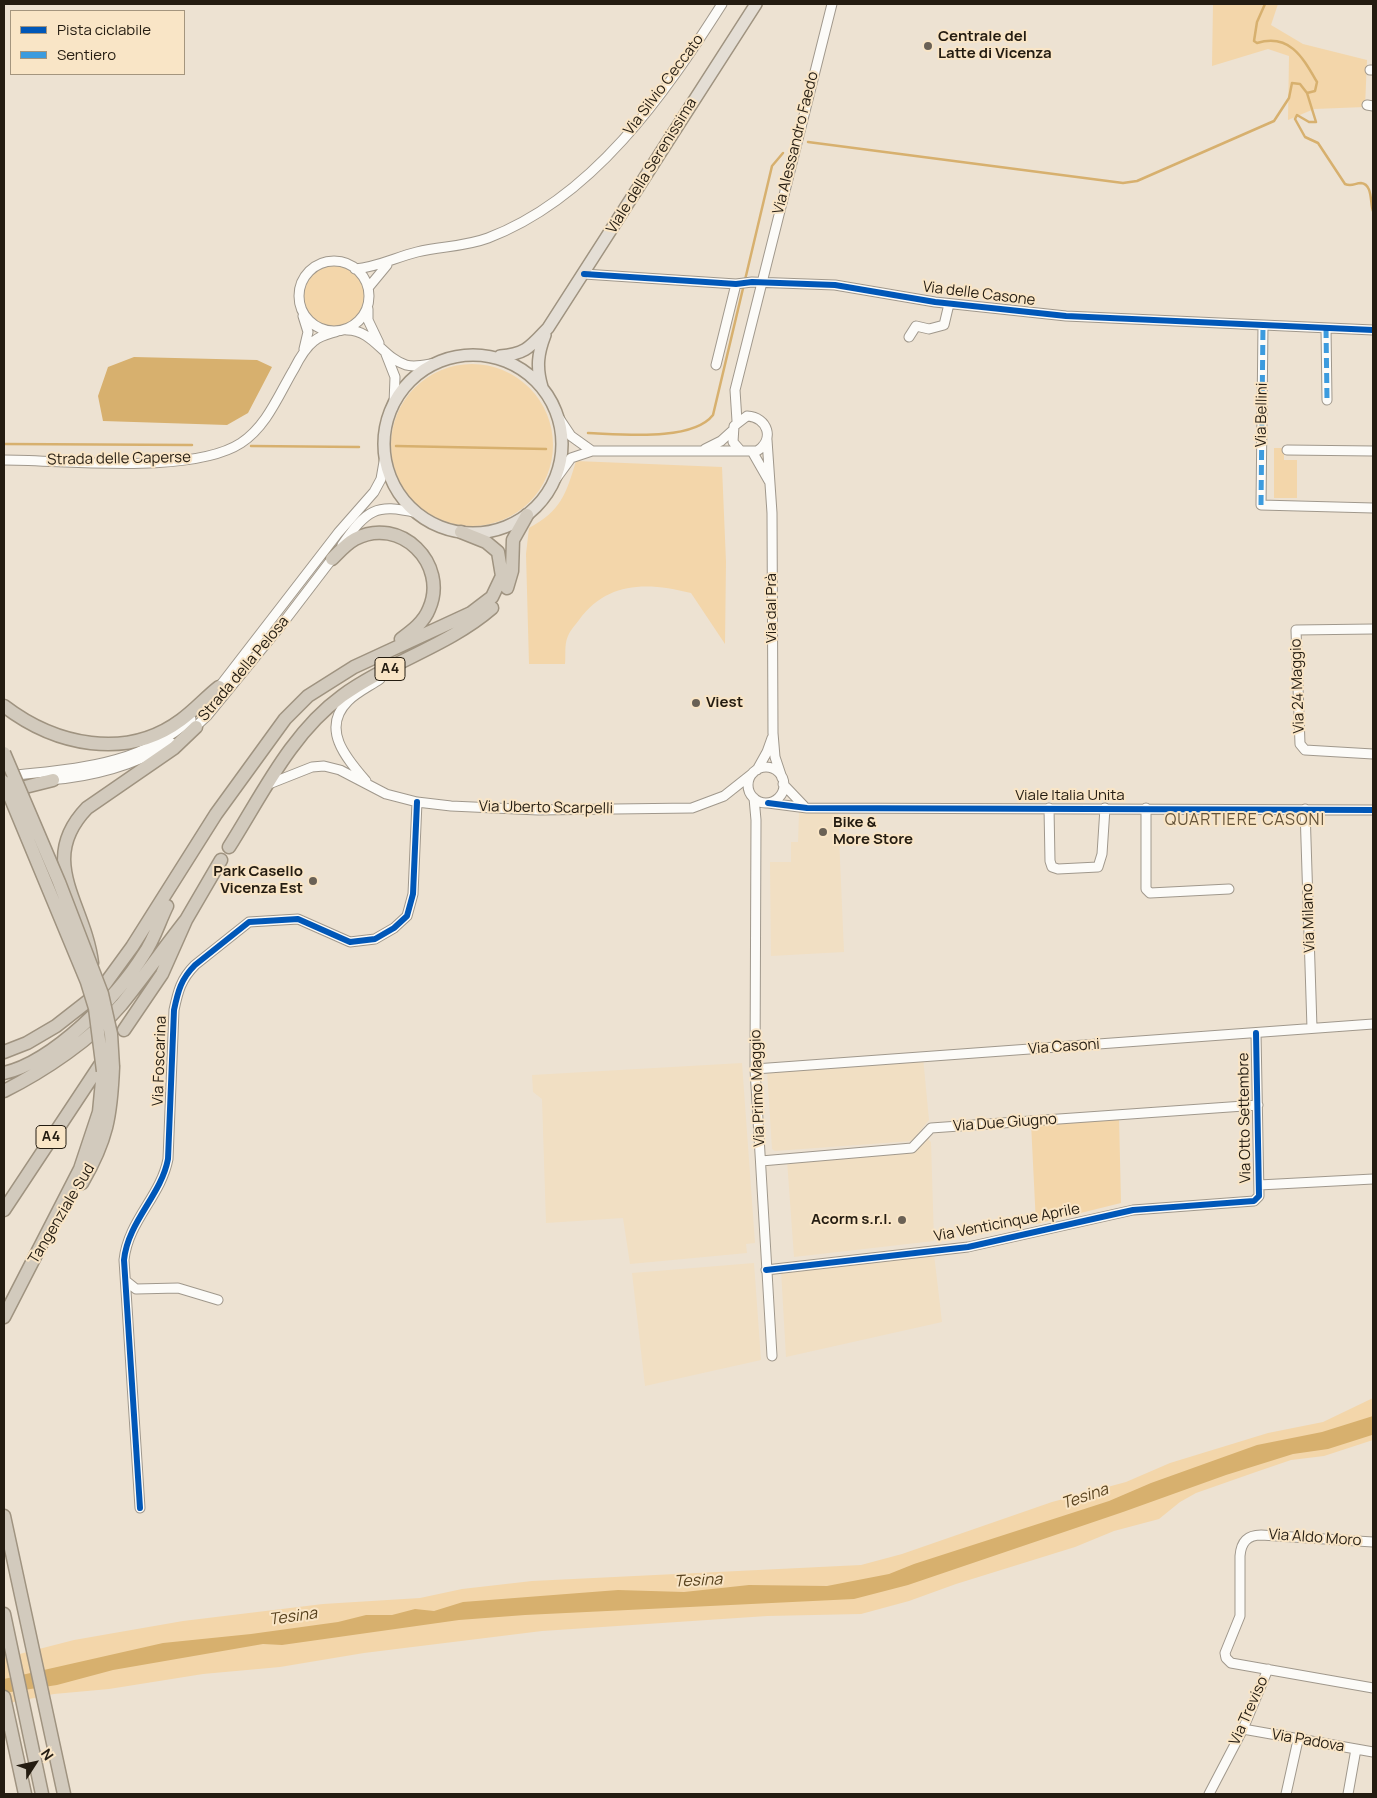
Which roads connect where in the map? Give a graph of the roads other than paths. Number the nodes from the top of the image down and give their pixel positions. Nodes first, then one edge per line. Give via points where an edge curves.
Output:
1 (722, 4) edge
2 (756, 4) edge
3 (832, 4) edge
4 (389, 262) junction
5 (355, 269) junction
6 (584, 274) junction
7 (739, 283) junction
8 (756, 283) junction
9 (368, 288) junction
10 (948, 304) junction
11 (368, 306) junction
12 (302, 311) junction
13 (1263, 325) junction
14 (548, 328) junction
15 (1326, 328) junction
16 (1373, 330) edge
17 (341, 331) junction
18 (909, 338) dead end
19 (381, 346) junction
20 (303, 352) junction
21 (496, 357) junction
22 (437, 363) junction
23 (716, 365) dead end
24 (543, 390) junction
25 (735, 399) junction
26 (1327, 400) dead end
27 (394, 404) junction
28 (557, 415) junction
29 (747, 416) junction
30 (737, 421) junction
31 (732, 431) junction
32 (767, 440) junction
33 (740, 450) junction
34 (1287, 450) dead end
35 (592, 451) junction
36 (1373, 451) edge
37 (698, 452) junction
38 (752, 453) junction
39 (385, 456) junction
40 (4, 460) edge
41 (555, 480) junction
42 (771, 484) junction
43 (1373, 508) edge
44 (417, 513) junction
45 (527, 515) junction
46 (462, 532) junction
47 (332, 559) junction
48 (1373, 629) edge
49 (380, 653) junction
50 (418, 653) junction
51 (219, 687) junction
52 (4, 706) edge
53 (196, 727) junction
54 (773, 732) junction
55 (4, 753) edge
56 (1373, 754) edge
57 (755, 772) junction
58 (5, 779) edge
59 (53, 780) junction
60 (783, 781) junction
61 (269, 784) junction
62 (370, 785) junction
63 (4, 792) edge
64 (724, 796) junction
65 (752, 797) junction
66 (417, 802) junction
67 (766, 803) junction
68 (807, 808) junction
69 (1048, 808) junction
70 (1105, 808) junction
71 (1146, 808) junction
72 (1305, 809) junction
73 (1373, 810) edge
74 (756, 820) junction
75 (229, 847) dead end
76 (221, 860) dead end
77 (184, 867) junction
78 (1229, 889) dead end
79 (186, 920) junction
80 (93, 968) junction
81 (1373, 1024) edge
82 (1312, 1028) junction
83 (124, 1030) dead end
84 (1256, 1033) junction
85 (4, 1052) edge
86 (106, 1068) junction
87 (756, 1069) junction
88 (4, 1073) edge
89 (4, 1091) edge
90 (1258, 1105) junction
91 (761, 1161) junction
92 (1373, 1179) edge
93 (1259, 1186) junction
94 (1254, 1201) joint
95 (4, 1210) edge
96 (766, 1270) junction
97 (126, 1281) junction
98 (218, 1300) dead end
99 (4, 1317) edge
100 (772, 1356) dead end
101 (140, 1508) dead end
102 (4, 1516) edge
103 (1373, 1542) edge
104 (4, 1614) edge
105 (1268, 1669) junction
106 (1373, 1688) edge
107 (4, 1697) edge
108 (1243, 1729) junction
109 (1298, 1740) junction
110 (1356, 1749) junction
111 (1373, 1752) edge
112 (24, 1794) edge
113 (42, 1794) edge
114 (64, 1794) edge
115 (1209, 1794) edge
116 (1286, 1794) edge
117 (1348, 1794) edge

1 - 4 street, Via Silvio Ceccato via 687,59 639,123 572,187 533,216 489,238 465,246 417,252
2 - 6 main road, Viale della Serenissima
3 - 8 street, Via Alessandro Faedo
4 - 5 street, Via Silvio Ceccato
4 - 9 street
5 - 9 street
5 - 12 street, Strada delle Caperse via 336,261 316,266 302,281 299,290
6 - 7 street, Via delle Casone
6 - 14 main road, Viale della Serenissima
7 - 8 street, Via delle Casone
7 - 23 street
8 - 10 street, Via delle Casone via 835,285
8 - 25 street
9 - 11 street
10 - 13 street, Via delle Casone via 1066,316
10 - 18 street via 944,325 929,329 916,326
11 - 17 street, Strada delle Caperse via 359,321
11 - 19 street via 368,320
12 - 17 street via 316,327
12 - 20 street, Strada delle Caperse via 308,332
13 - 15 street, Via delle Casone
13 - 43 street, Via Bellini via 1261,505
14 - 21 main road, Viale della Serenissima via 518,355
14 - 24 main road, Viale della Serenissima via 538,363
15 - 16 street, Via delle Casone
15 - 26 street
17 - 19 street via 359,331
17 - 20 street, Strada delle Caperse via 323,335
19 - 22 street via 392,358 406,365
19 - 27 street via 395,376
20 - 40 street, Strada delle Caperse via 267,416 242,442 224,452 185,461
21 - 22 main road via 470,355
21 - 24 main road via 520,368
22 - 27 main road via 413,379
24 - 28 main road
25 - 29 street
25 - 30 street
27 - 39 main road via 387,423
28 - 35 street via 570,436
28 - 41 main road via 562,454
29 - 30 street
29 - 32 street via 764,423
30 - 31 street
31 - 33 street via 733,442
31 - 37 street via 721,441
32 - 38 street via 762,449
32 - 42 street, Via dal Prà
33 - 37 street
33 - 38 street
34 - 36 street
35 - 37 street
35 - 41 street via 571,458
38 - 42 street
39 - 44 main road via 396,488
39 - 51 street, Strada della Pelosa via 381,480 374,492 342,528
41 - 45 main road via 542,501
42 - 54 street, Via dal Prà
44 - 46 main road via 440,526
44 - 47 street, Strada della Pelosa via 388,507 377,510 353,530
45 - 46 main road via 502,528
45 - 50 highway, A4 via 513,540 510,580 497,603 474,622
46 - 49 highway, A4 via 486,542 498,552 502,576 496,591 470,613
47 - 49 highway via 356,539 381,533 392,534 415,546 432,568 435,580 429,610 412,630
47 - 53 street, Strada della Pelosa via 284,623
48 - 56 street, Via 24 Maggio via 1296,630 1300,744 1305,750
49 - 77 highway via 308,696 286,719 216,814
50 - 61 highway, A4 via 355,688 324,711 297,741
50 - 62 street, Via Uberto Scarpelli via 348,701 338,717 336,737 339,744
51 - 52 highway via 182,720 167,729 127,743 99,745 55,736 36,728
51 - 58 street, Strada della Pelosa via 176,732 145,751 111,762
53 - 59 street, Strada della Pelosa via 164,748 131,763
53 - 80 highway via 174,748 102,796 75,820 63,850 69,888 90,942
54 - 57 street, Via dal Prà via 767,752
54 - 60 street, Via dal Prà via 775,757
55 - 80 highway, Tangenziale Sud, bridge
57 - 60 street via 768,768
57 - 64 street, Via Uberto Scarpelli
57 - 65 street via 748,783
58 - 59 street, Strada della Pelosa
58 - 86 highway, Tangenziale Sud, bridge via 87,982
59 - 63 highway
60 - 67 street via 781,794
60 - 68 street via 800,804
61 - 62 street, Via Uberto Scarpelli via 312,767 324,766
61 - 75 highway, A4
62 - 66 street, Via Uberto Scarpelli via 386,794
64 - 65 street, Via Uberto Scarpelli
64 - 66 street, Via Uberto Scarpelli via 692,808 647,809 483,808
65 - 67 street
65 - 74 street, Via Primo Maggio
66 - 97 street, Via Foscarina via 413,894 406,916 394,928 375,939 350,942 298,919 249,922 194,965 182,980 174,1010 168,1159 162,1180 129,1235 124,1260
67 - 68 street, Viale Italia Unita
67 - 74 street, Via Primo Maggio
68 - 69 street, Viale Italia Unita
69 - 70 street, Viale Italia Unita
69 - 70 street via 1050,861 1052,867 1058,869 1098,867
70 - 71 street, Viale Italia Unita
71 - 72 street, Viale Italia Unita
71 - 78 street via 1146,888 1150,893
72 - 73 street, Viale Italia Unita
72 - 82 street, Via Milano
74 - 87 street, Via Primo Maggio
76 - 79 highway
77 - 85 highway via 120,965 96,994 46,1032
77 - 88 highway via 145,954 111,1000 44,1054
79 - 83 highway via 162,974
79 - 89 highway via 119,1007 50,1065
80 - 86 highway, Tangenziale Sud, bridge via 106,1009
81 - 82 street, Via Casoni
82 - 84 street, Via Casoni
84 - 87 street, Via Casoni
84 - 90 street, Via Otto Settembre
86 - 95 highway, A4
86 - 99 highway, Tangenziale Sud via 111,1113 101,1146
87 - 91 street, Via Primo Maggio
90 - 91 street, Via Due Giugno via 931,1128 912,1148
90 - 93 street, Via Otto Settembre
91 - 96 street, Via Primo Maggio
92 - 93 street
93 - 94 street, Via Otto Settembre via 1259,1196
94 - 96 street, Via Venticinque Aprile via 1133,1210 968,1247
96 - 100 street, Via Primo Maggio
97 - 98 street via 136,1289 178,1288
97 - 101 street, Via Foscarina
102 - 114 highway
103 - 105 street, Via Aldo Moro via 1261,1535 1245,1541 1240,1556 1240,1616 1225,1656 1231,1663
104 - 113 highway
105 - 106 street, Via Treviso
105 - 108 street, Via Treviso
107 - 112 highway
108 - 109 street, Via Padova
108 - 115 street, Via Treviso
109 - 110 street, Via Padova
109 - 116 street
110 - 111 street, Via Padova
110 - 117 street

